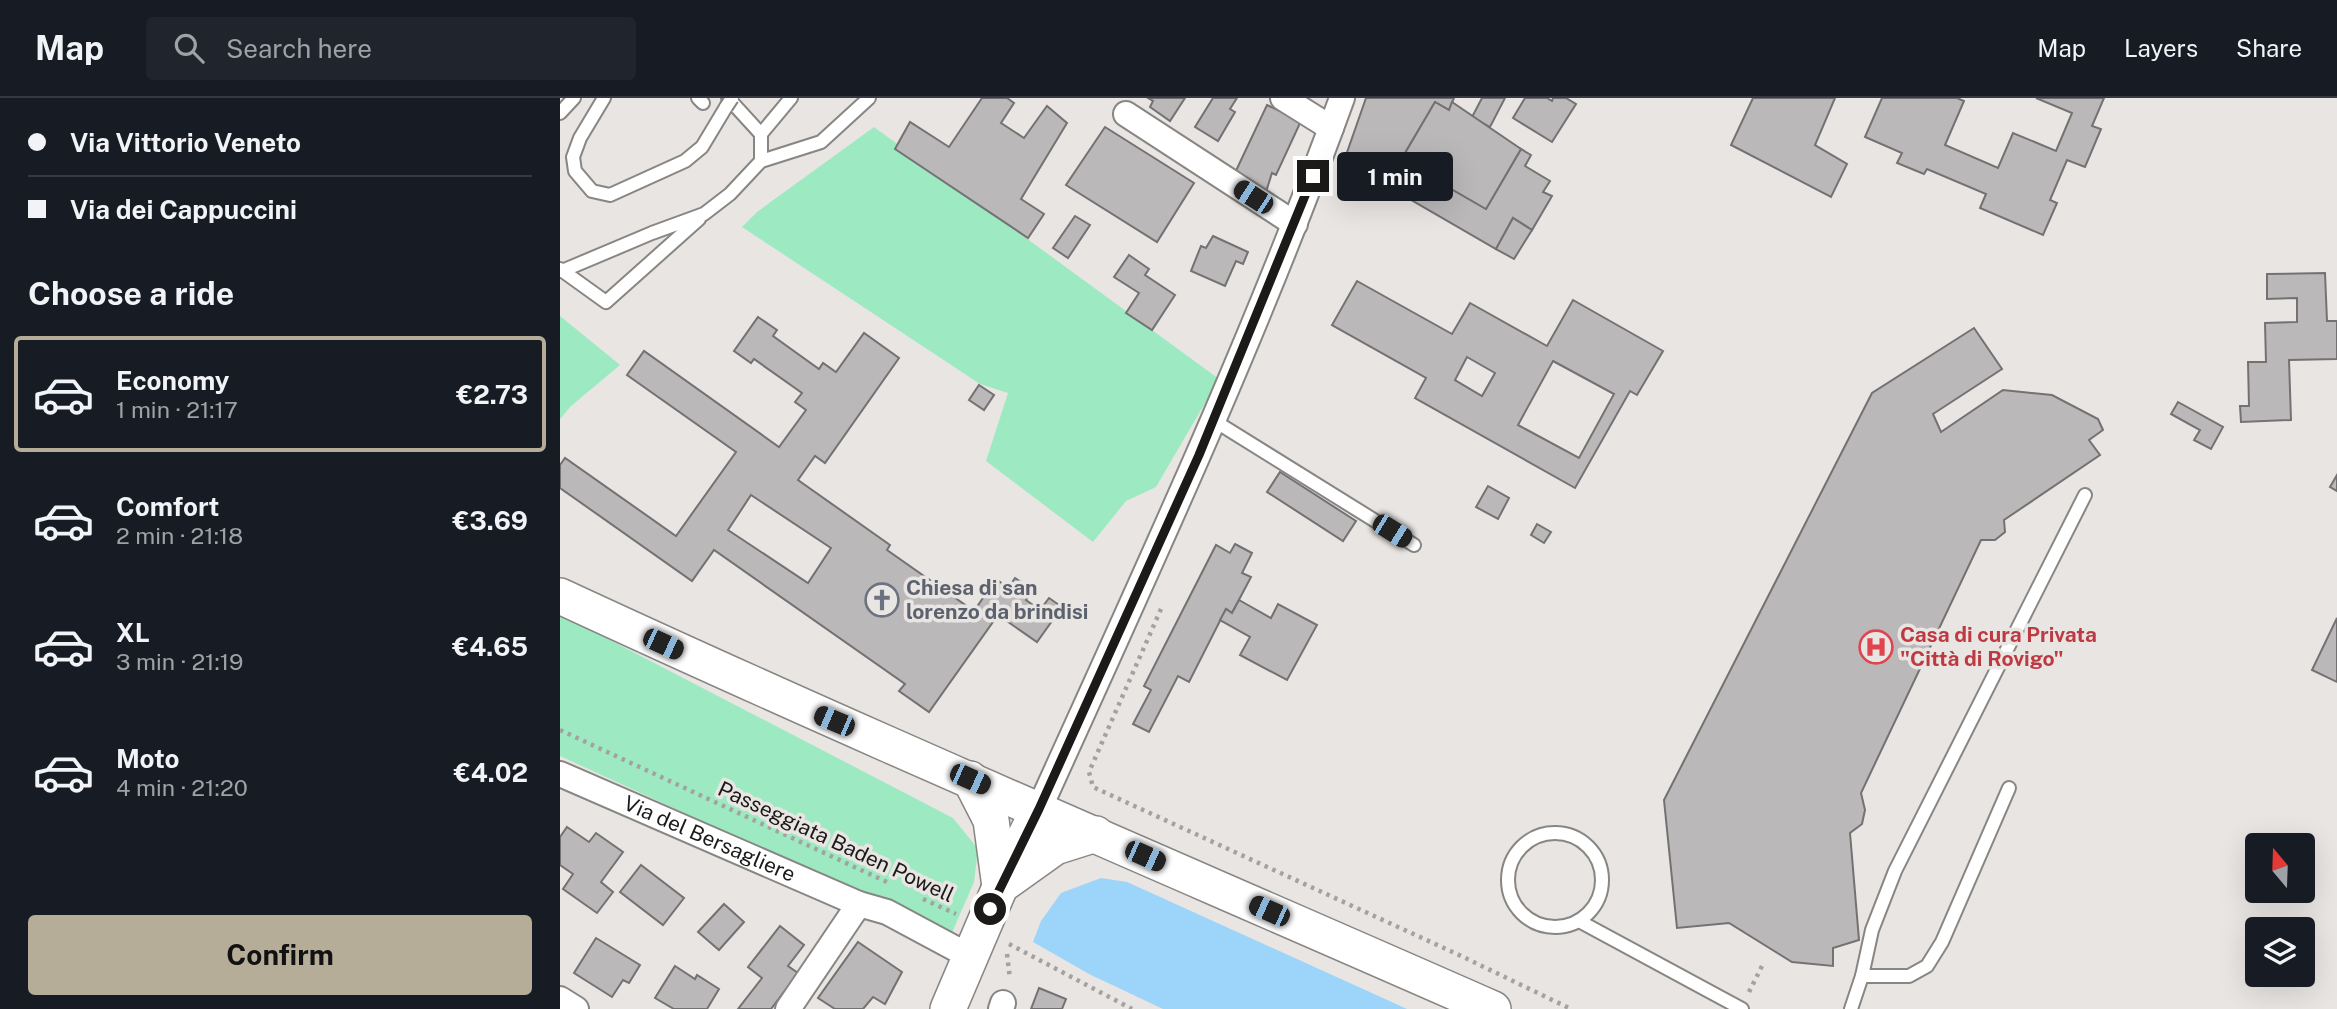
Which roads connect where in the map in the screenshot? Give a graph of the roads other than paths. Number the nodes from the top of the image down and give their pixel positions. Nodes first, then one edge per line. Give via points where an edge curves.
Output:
1 (574, 98) edge
2 (604, 98) edge
3 (791, 98) edge
4 (869, 98) edge
5 (1283, 98) edge
6 (1342, 98) edge
7 (729, 101) edge
8 (560, 113) edge
9 (1126, 114) dead end
10 (1331, 128) junction
11 (761, 134) junction
12 (761, 161) junction
13 (704, 214) junction
14 (1295, 224) junction
15 (561, 270) edge
16 (1213, 420) junction
17 (2085, 495) dead end
18 (1414, 545) dead end
19 (560, 596) edge
20 (560, 774) edge
21 (970, 779) junction
22 (2009, 788) dead end
23 (1039, 809) junction
24 (1096, 834) junction
25 (1000, 887) junction
26 (859, 904) junction
27 (1579, 920) junction
28 (975, 944) junction
29 (1862, 976) junction
30 (560, 999) edge
31 (576, 1009) edge
32 (788, 1009) edge
33 (948, 1009) edge
34 (1493, 1009) edge
35 (1742, 1009) edge
36 (1851, 1009) edge

1 - 8 lane
2 - 7 lane via 573,157 575,171 592,191 610,195 685,161 702,147
3 - 11 lane
4 - 12 lane via 821,142
5 - 10 street
6 - 10 street
7 - 11 lane
9 - 14 street
10 - 14 street
11 - 12 lane
12 - 13 lane
13 - 15 lane
13 - 15 lane via 606,302
14 - 16 street
16 - 18 lane
16 - 23 street
17 - 29 lane via 1895,872 1872,930
19 - 21 main road
20 - 26 street, Via del Bersagliere
21 - 23 main road
21 - 25 main road via 991,820
22 - 29 lane via 1927,967 1909,976
23 - 24 main road
23 - 25 main road
24 - 25 main road via 1055,846
24 - 34 main road
25 - 28 main road
26 - 28 street, Via del Bersagliere
26 - 32 street
27 - 27 lane via 1598,899 1602,884 1595,856 1573,837 1544,835 1530,840 1509,869 1508,891 1514,904 1524,916 1543,926 1565,926
27 - 35 lane
28 - 33 main road
29 - 36 lane
30 - 31 street

